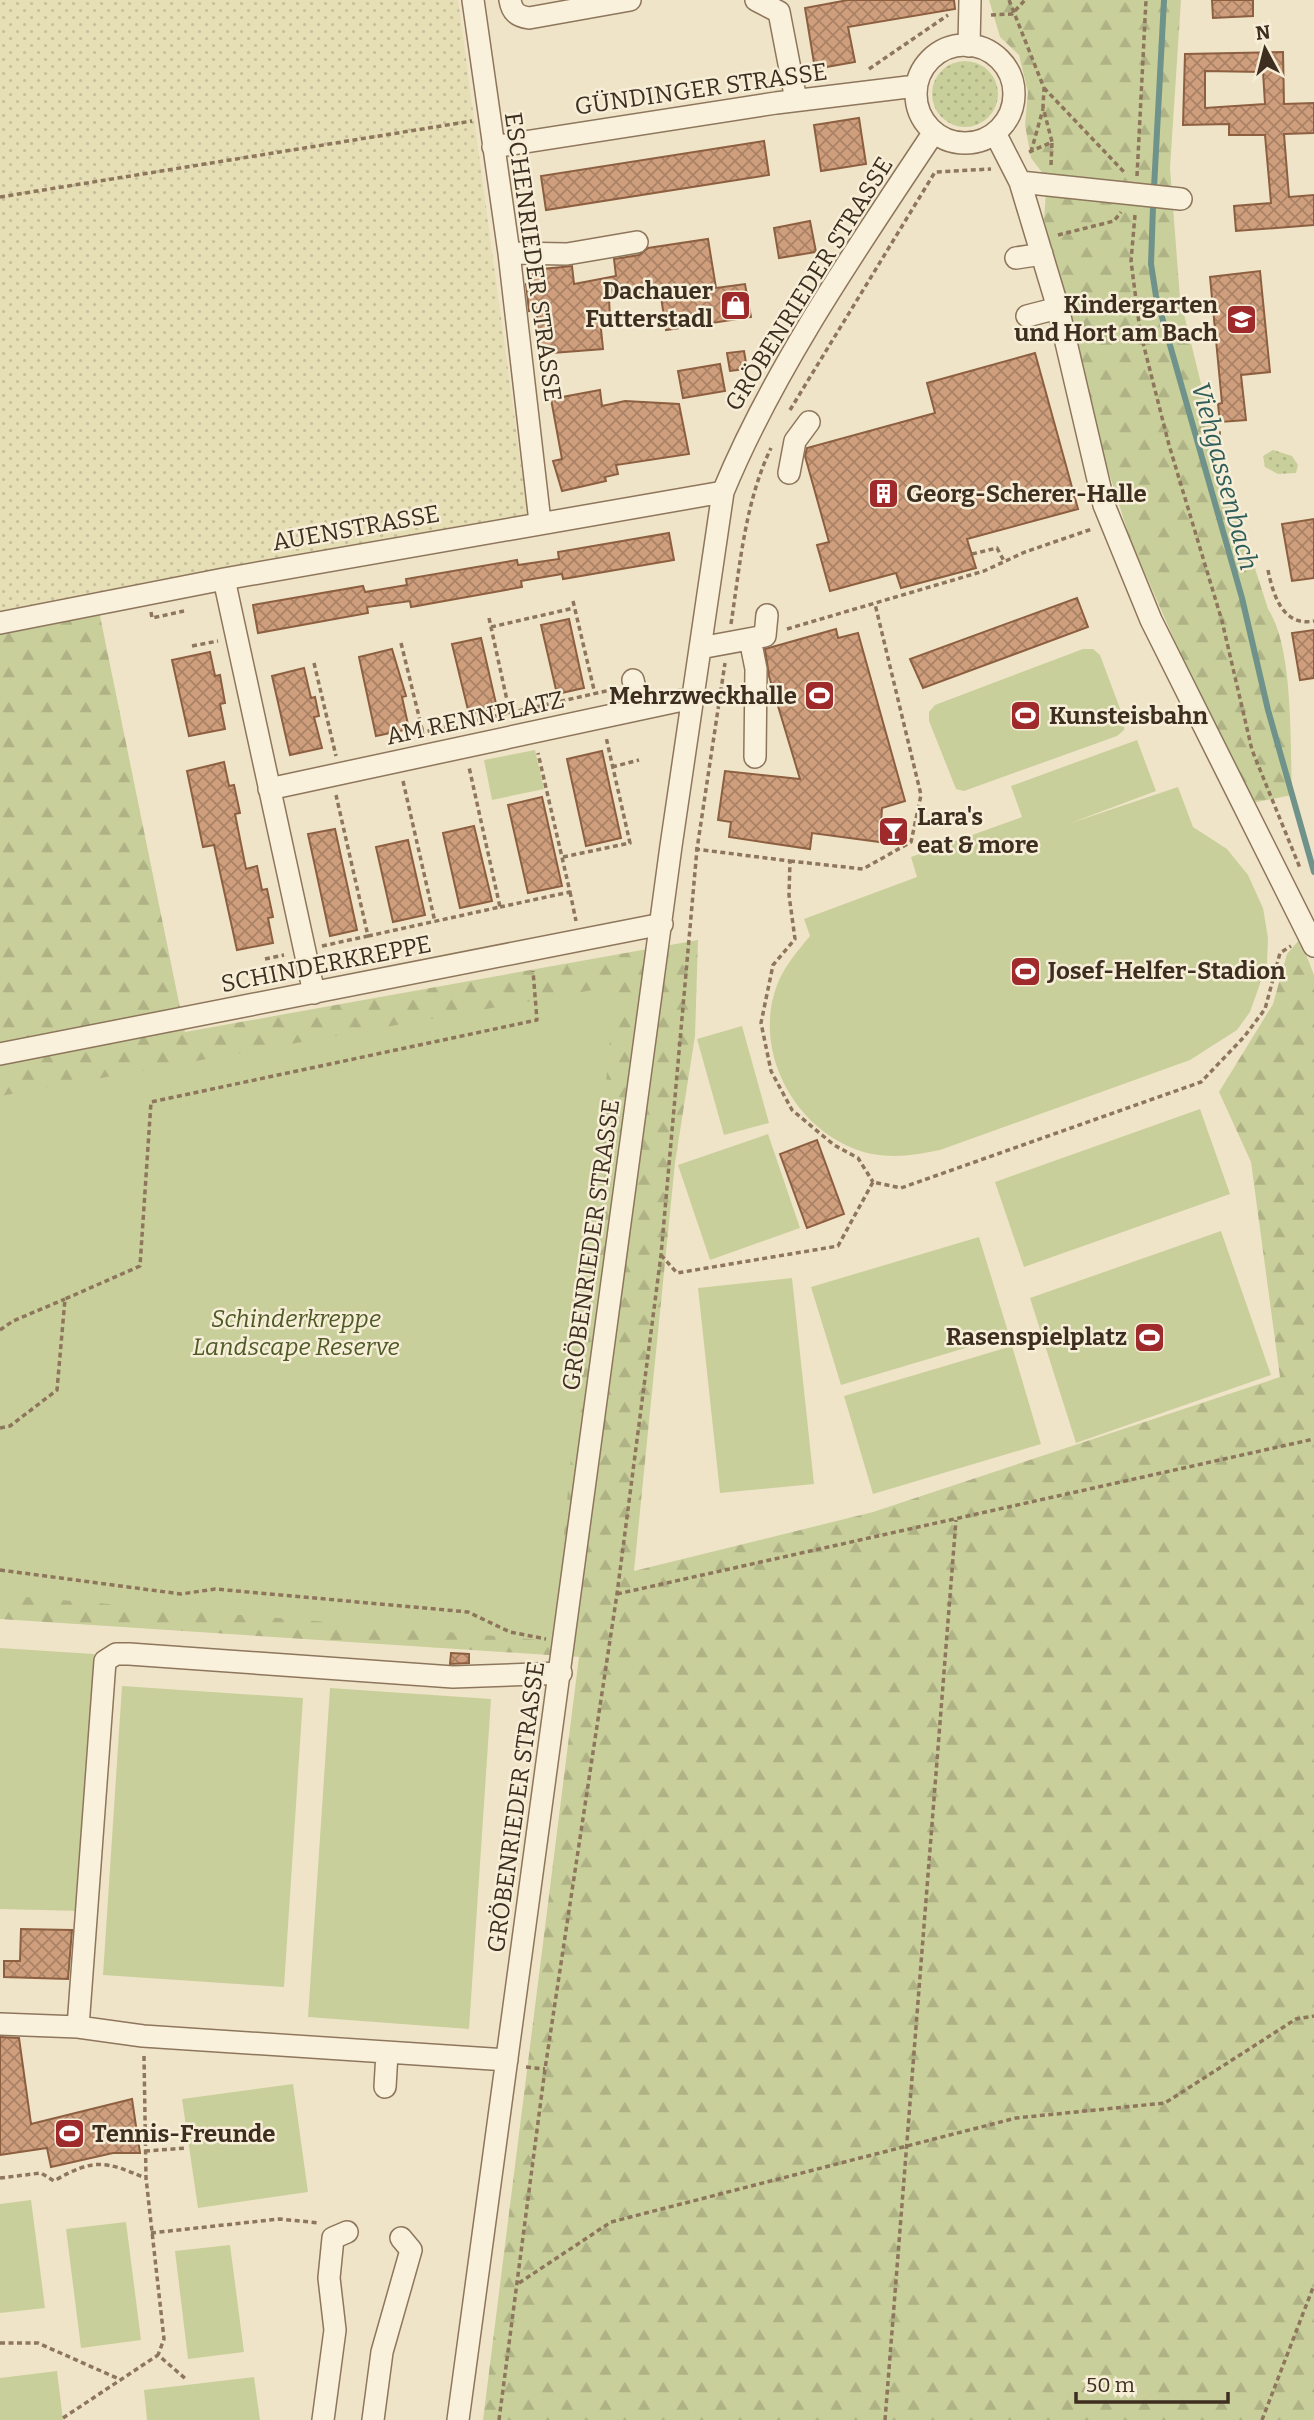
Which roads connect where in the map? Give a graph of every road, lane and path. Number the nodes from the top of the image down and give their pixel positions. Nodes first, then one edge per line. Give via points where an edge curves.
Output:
1 (472, 0) edge
2 (510, 0) edge
3 (629, 0) edge
4 (755, 0) edge
5 (1009, 0) edge
6 (1025, 0) edge
7 (1146, 0) edge
8 (970, 8) edge
9 (1012, 14) junction
10 (969, 46) junction
11 (860, 70) dead end
12 (916, 86) junction
13 (1044, 88) junction
14 (796, 100) junction
15 (1043, 107) junction
16 (487, 119) junction
17 (934, 132) junction
18 (995, 133) junction
19 (493, 147) junction
20 (1031, 152) junction
21 (1010, 159) junction
22 (1020, 182) junction
23 (1142, 195) junction
24 (0, 197) edge
25 (1181, 199) dead end
26 (637, 242) dead end
27 (1040, 247) junction
28 (509, 253) junction
29 (1016, 258) dead end
30 (1058, 308) junction
31 (1027, 316) dead end
32 (786, 419) dead end
33 (809, 422) dead end
34 (774, 444) dead end
35 (789, 473) dead end
36 (723, 492) junction
37 (540, 522) junction
38 (1111, 523) junction
39 (972, 554) dead end
40 (1004, 561) junction
41 (1268, 570) dead end
42 (224, 579) junction
43 (573, 601) dead end
44 (875, 604) junction
45 (575, 608) junction
46 (489, 618) dead end
47 (1314, 621) edge
48 (0, 623) edge
49 (491, 626) junction
50 (761, 630) junction
51 (401, 643) dead end
52 (727, 644) junction
53 (700, 648) junction
54 (314, 663) dead end
55 (633, 682) joint
56 (595, 694) junction
57 (692, 698) junction
58 (510, 713) junction
59 (633, 716) junction
60 (601, 718) junction
61 (423, 733) junction
62 (525, 734) junction
63 (410, 735) dead end
64 (465, 747) junction
65 (347, 749) dead end
66 (335, 752) junction
67 (428, 755) junction
68 (755, 757) dead end
69 (639, 760) dead end
70 (399, 762) junction
71 (612, 767) junction
72 (336, 775) junction
73 (269, 789) junction
74 (671, 846) junction
75 (697, 849) junction
76 (563, 857) junction
77 (790, 861) junction
78 (1304, 877) dead end
79 (570, 892) junction
80 (499, 907) junction
81 (435, 922) junction
82 (662, 925) junction
83 (368, 936) junction
84 (1311, 941) edge
85 (580, 942) junction
86 (541, 943) junction
87 (305, 950) junction
88 (265, 959) dead end
89 (314, 993) junction
90 (0, 1055) edge
91 (873, 1182) junction
92 (661, 1255) junction
93 (65, 1299) junction
94 (0, 1330) edge
95 (0, 1428) edge
96 (1314, 1439) edge
97 (956, 1520) junction
98 (0, 1570) edge
99 (617, 1594) junction
100 (565, 1643) junction
101 (561, 1673) junction
102 (1314, 2016) edge
103 (0, 2024) edge
104 (78, 2027) junction
105 (143, 2036) junction
106 (387, 2053) junction
107 (507, 2060) junction
108 (385, 2088) dead end
109 (906, 2147) junction
110 (186, 2148) dead end
111 (145, 2151) junction
112 (0, 2178) edge
113 (146, 2178) junction
114 (340, 2228) joint
115 (152, 2234) junction
116 (401, 2238) dead end
117 (518, 2283) junction
118 (1314, 2285) edge
119 (0, 2343) edge
120 (158, 2355) junction
121 (119, 2379) junction
122 (187, 2380) dead end
123 (63, 2418) edge
124 (323, 2420) edge
125 (373, 2420) edge
126 (458, 2420) edge
127 (499, 2420) edge
128 (885, 2420) edge
129 (1262, 2420) edge

1 - 16 street, ESCHENRIEDER STRASSE
2 - 3 street via 512,10 529,18
4 - 14 street via 779,12
5 - 9 path
6 - 9 path
7 - 13 path via 1136,185
8 - 9 path
8 - 10 street
8 - 11 path via 946,14 872,68
9 - 13 path
10 - 12 street via 946,49 932,57
10 - 18 street via 993,53 1013,80 1011,113
12 - 14 street, GÜNDINGER STRASSE
12 - 17 street via 920,114
13 - 15 path
14 - 19 street, GÜNDINGER STRASSE
15 - 20 path
15 - 20 path via 1052,142
16 - 19 street, ESCHENRIEDER STRASSE
16 - 24 path
17 - 18 street via 955,142 972,143
17 - 36 street, GRÖBENRIEDER STRASSE via 781,372 744,440
18 - 21 street
19 - 28 street, ESCHENRIEDER STRASSE
20 - 21 path
21 - 22 street
21 - 32 path via 990,170 935,172
22 - 23 street
22 - 27 street
23 - 25 street
23 - 27 path via 1114,221
23 - 78 path via 1131,261 1140,331 1222,621 1252,750
26 - 28 street via 567,254
27 - 29 street
27 - 30 street
28 - 37 street, ESCHENRIEDER STRASSE
30 - 31 street
30 - 38 street via 1093,465
33 - 35 street via 795,441
34 - 52 path via 761,468 748,518
36 - 37 street, AUENSTRASSE
36 - 53 street, GRÖBENRIEDER STRASSE
37 - 42 street, AUENSTRASSE
38 - 40 path
38 - 84 street via 1173,666
39 - 40 path via 997,548
40 - 44 path
41 - 47 path via 1273,592 1286,615 1302,624
42 - 48 street, AUENSTRASSE
42 - 73 street
43 - 45 path
44 - 50 path
44 - 77 path via 921,795 911,842 863,869
45 - 49 path
45 - 56 path
46 - 49 path
49 - 58 path
50 - 52 street
50 - 68 street
51 - 61 path
52 - 53 street
52 - 75 path
53 - 57 street, GRÖBENRIEDER STRASSE
54 - 66 path
55 - 56 path
55 - 59 street
56 - 58 path
57 - 59 street, AM RENNPLATZ
57 - 74 street, GRÖBENRIEDER STRASSE
58 - 61 path
58 - 62 path
59 - 60 street, AM RENNPLATZ
60 - 62 street, AM RENNPLATZ
60 - 71 path
61 - 63 path
61 - 67 path
62 - 64 street, AM RENNPLATZ
62 - 76 path
64 - 67 street, AM RENNPLATZ
64 - 80 path
65 - 66 path
66 - 72 path
67 - 70 street, AM RENNPLATZ
69 - 71 path
70 - 72 street, AM RENNPLATZ
70 - 81 path
71 - 76 path via 630,843
72 - 73 street, AM RENNPLATZ
72 - 83 path
73 - 87 street
74 - 75 path
74 - 82 street, GRÖBENRIEDER STRASSE
75 - 77 path
75 - 92 path
76 - 79 path
77 - 91 path via 789,895 796,939 773,965 761,1023 771,1071 792,1110 834,1145 858,1158
79 - 80 path
79 - 85 path
80 - 81 path
81 - 83 path
82 - 85 street, SCHINDERKREPPE via 608,928
82 - 100 street, GRÖBENRIEDER STRASSE
83 - 87 path
84 - 91 path via 1280,953 1265,1009 1201,1082 901,1188
85 - 86 street, SCHINDERKREPPE
86 - 89 street, SCHINDERKREPPE via 358,978
86 - 93 path via 537,1020 151,1102 140,1266
87 - 88 path
87 - 89 street
89 - 90 street, SCHINDERKREPPE via 272,996
91 - 92 path via 838,1246 677,1273
92 - 99 path
93 - 94 path
93 - 95 path via 57,1390 10,1426
96 - 97 path
97 - 99 path
97 - 109 path
98 - 100 path via 181,1594 215,1589 468,1612 510,1632
99 - 117 path via 545,2069
100 - 101 street, GRÖBENRIEDER STRASSE
101 - 104 street via 453,1677 128,1654 105,1661
101 - 107 street, GRÖBENRIEDER STRASSE
102 - 109 path via 1296,2019 1165,2103 1016,2118
103 - 104 street
104 - 105 street
105 - 106 street
105 - 111 path
106 - 107 street
106 - 108 street
107 - 126 street, GRÖBENRIEDER STRASSE
109 - 117 path via 611,2222
109 - 128 path
110 - 111 path
111 - 113 path
112 - 113 path via 41,2173 54,2181 80,2167 111,2163
113 - 115 path
114 - 115 path via 279,2218
114 - 124 street via 333,2238 329,2278 335,2330
115 - 120 path via 164,2339
116 - 125 street via 411,2250 382,2352
117 - 127 path
118 - 129 path
119 - 121 path via 38,2343
120 - 121 path
120 - 122 path
121 - 123 path

